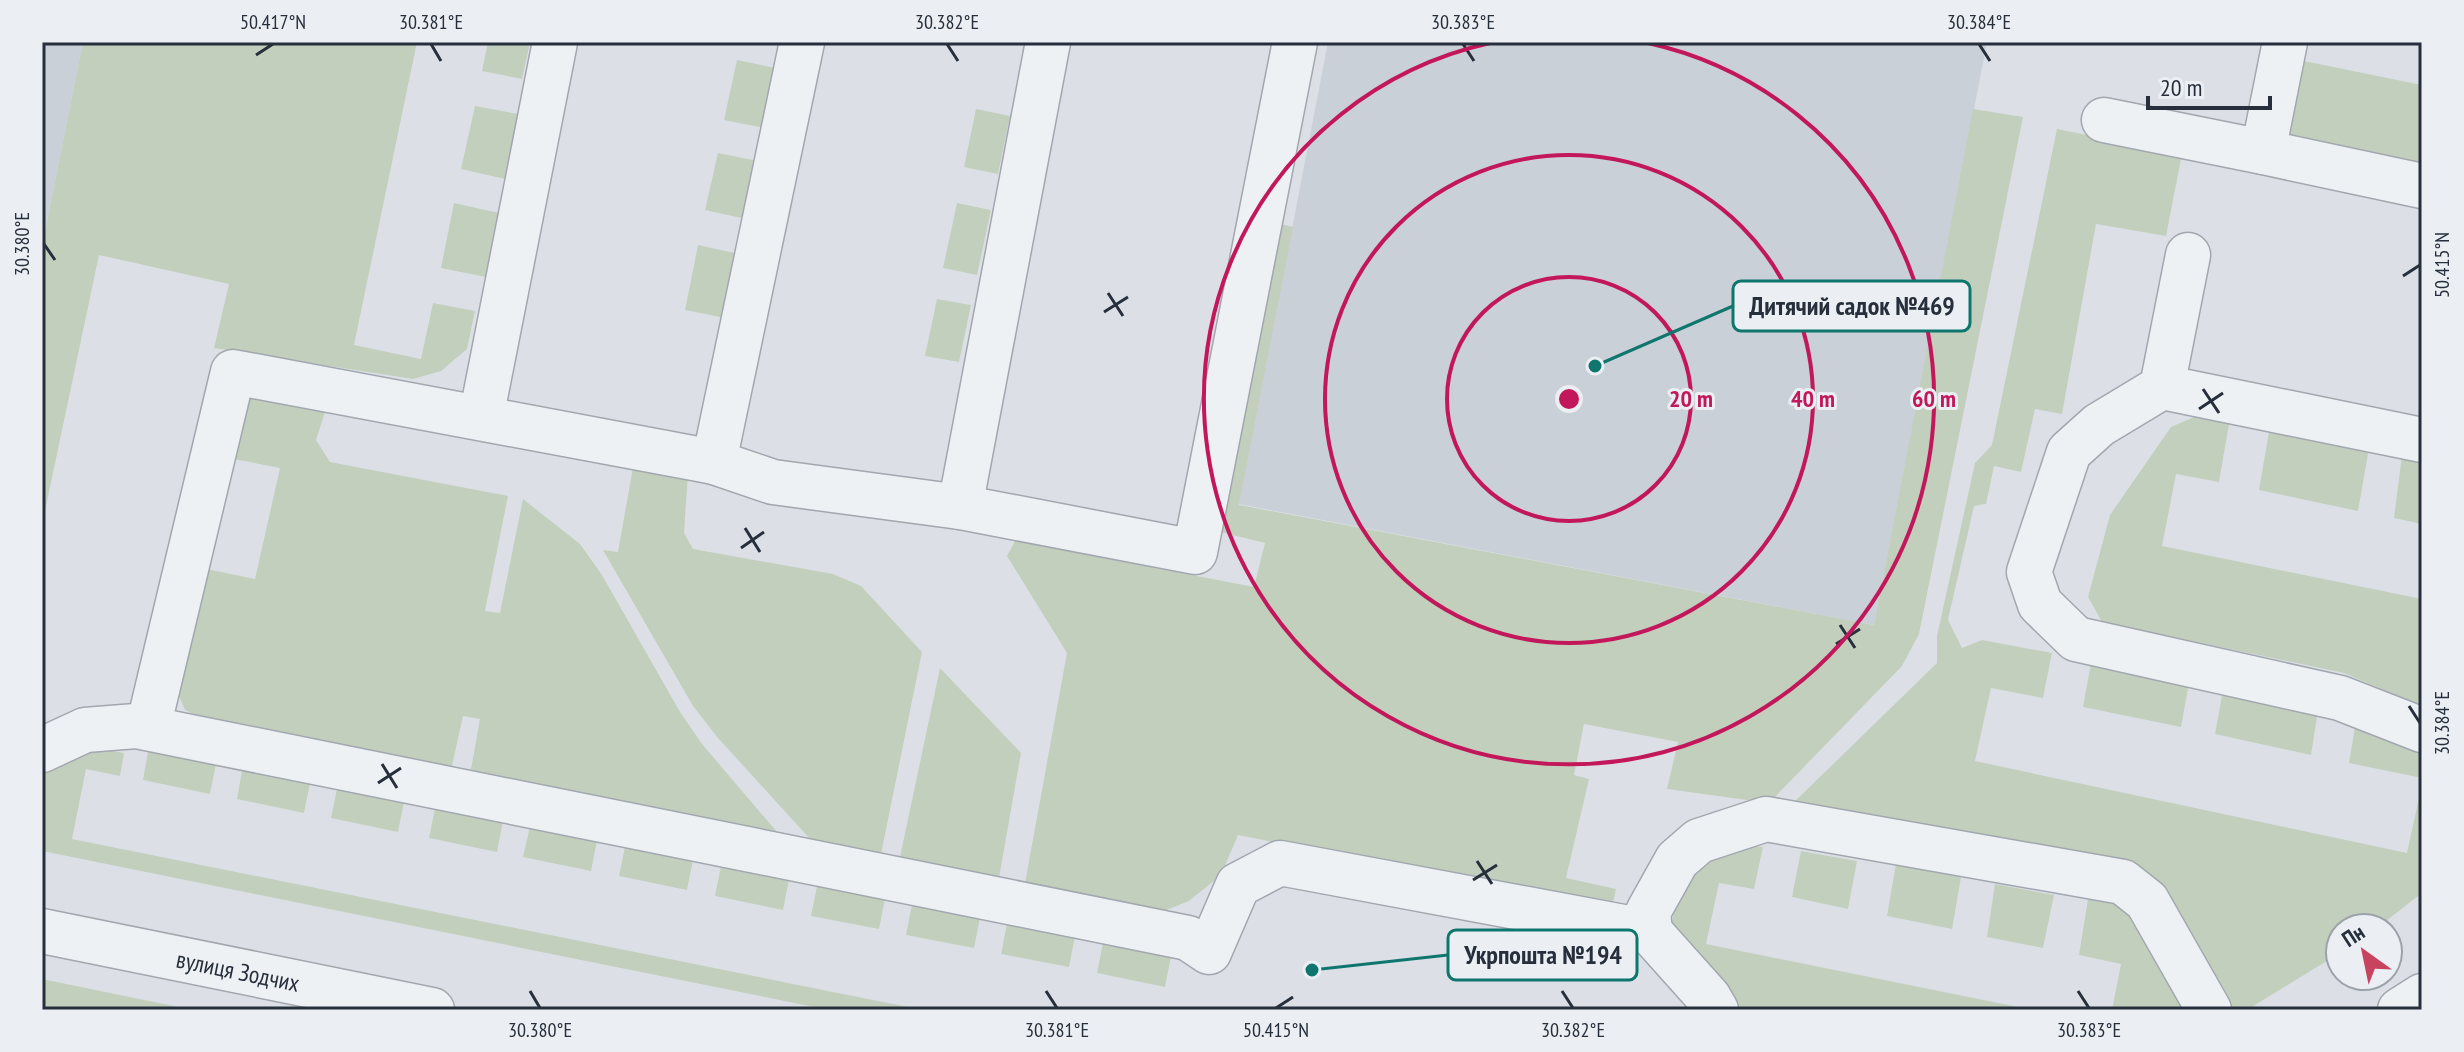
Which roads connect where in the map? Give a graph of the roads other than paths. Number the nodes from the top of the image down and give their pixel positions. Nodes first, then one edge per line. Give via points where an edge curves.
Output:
1 (555, 42) edge
2 (802, 42) edge
3 (1048, 42) edge
4 (1295, 42) edge
5 (2285, 42) edge
6 (2104, 120) dead end
7 (2263, 152) junction
8 (2422, 186) edge
9 (2188, 255) dead end
10 (2162, 387) junction
11 (481, 418) junction
12 (2422, 440) edge
13 (714, 462) junction
14 (960, 507) junction
15 (148, 728) junction
16 (2422, 730) edge
17 (42, 750) edge
18 (42, 931) edge
19 (1650, 932) junction
20 (432, 1010) edge
21 (1716, 1010) edge
22 (2209, 1010) edge

1 - 11 street
2 - 13 street
3 - 14 street
4 - 14 street via 1195,552
5 - 7 street
6 - 7 street
7 - 8 street
9 - 10 street
10 - 12 street
10 - 16 street via 2099,425 2069,452 2029,572 2040,604 2076,639 2340,698
11 - 13 street
11 - 15 street via 233,372
13 - 14 street via 773,482
15 - 17 street via 85,730
15 - 19 street via 1188,938 1209,952 1238,885 1280,863
18 - 20 street, вулиця Зодчих
19 - 21 street
19 - 22 street via 1648,912 1677,860 1699,841 1766,819 2123,882 2147,901

